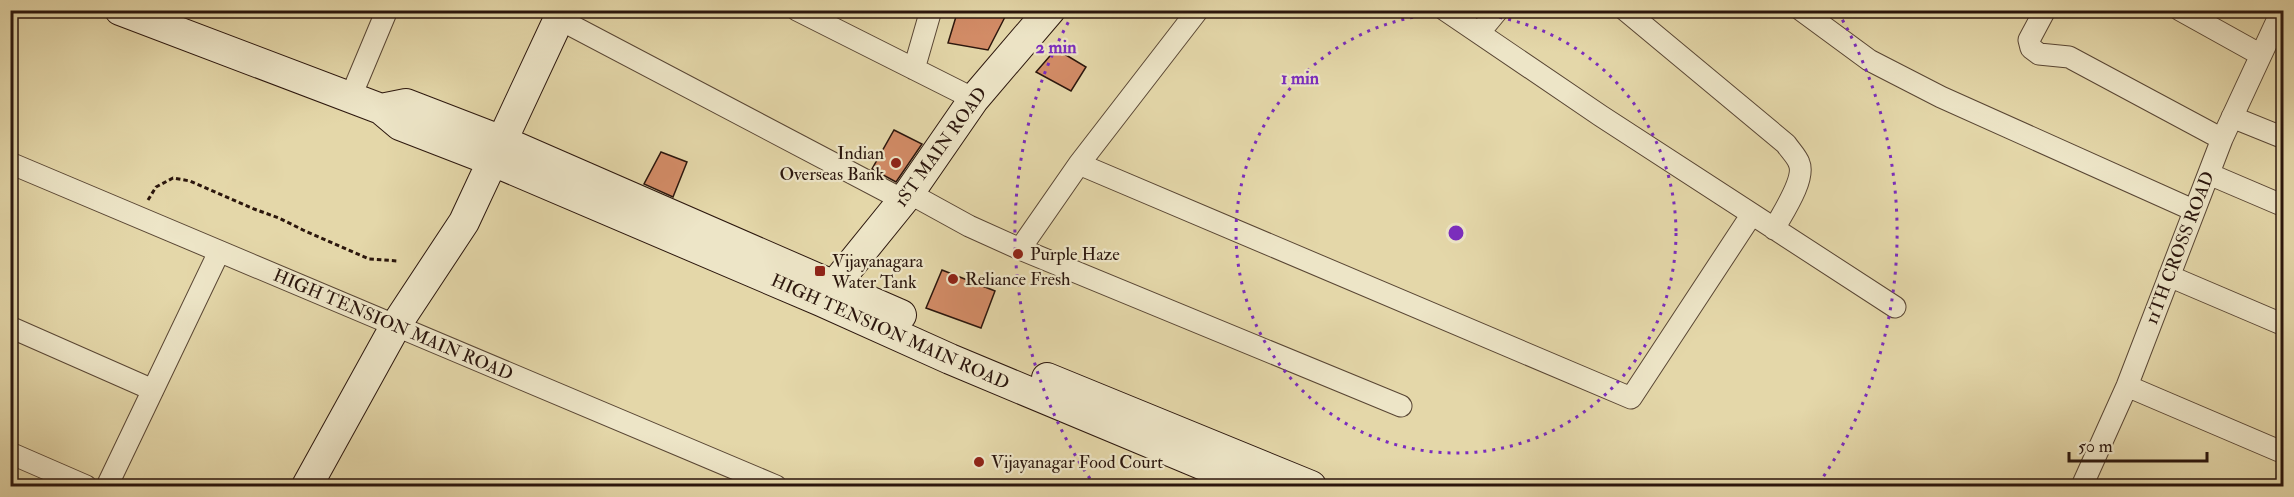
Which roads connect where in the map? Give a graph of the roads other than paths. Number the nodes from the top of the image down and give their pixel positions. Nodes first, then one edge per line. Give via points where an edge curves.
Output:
1 (120, 10) edge
2 (387, 10) edge
3 (796, 10) edge
4 (931, 10) edge
5 (1050, 10) edge
6 (1198, 10) edge
7 (1445, 10) edge
8 (1498, 10) edge
9 (1625, 10) edge
10 (1802, 10) edge
11 (2045, 10) edge
12 (2180, 10) edge
13 (2282, 13) edge
14 (561, 15) edge
15 (826, 17) edge
16 (1479, 33) junction
17 (2260, 55) junction
18 (914, 69) junction
19 (351, 96) junction
20 (974, 99) junction
21 (2232, 117) junction
22 (2283, 138) edge
23 (2222, 139) junction
24 (497, 151) junction
25 (10, 163) edge
26 (1079, 164) junction
27 (2209, 174) junction
28 (906, 197) junction
29 (2283, 206) edge
30 (2193, 210) junction
31 (1752, 214) junction
32 (1774, 229) junction
33 (1020, 249) junction
34 (219, 252) junction
35 (2169, 276) junction
36 (827, 292) junction
37 (1895, 307) dead end
38 (396, 325) junction
39 (2283, 325) edge
40 (10, 327) edge
41 (2127, 386) junction
42 (153, 390) junction
43 (1401, 406) dead end
44 (10, 453) edge
45 (2283, 453) edge
46 (86, 486) edge
47 (107, 486) edge
48 (306, 486) edge
49 (776, 486) edge
50 (1254, 486) edge
51 (1311, 486) edge
52 (2082, 486) edge

1 - 19 main road
2 - 19 street
3 - 15 street
4 - 18 street
5 - 20 main road, 1ST MAIN ROAD
6 - 26 street
7 - 16 street
8 - 16 street
9 - 32 street via 1786,144 1800,164 1798,183
10 - 30 street via 1869,60 1941,97
11 - 23 street via 2029,39 2031,48 2039,54 2069,57
12 - 17 street
13 - 17 street, 11TH CROSS ROAD
14 - 24 main road
14 - 28 street
15 - 18 street
16 - 31 street
17 - 21 street, 11TH CROSS ROAD
18 - 20 street
19 - 24 main road via 381,109 400,125
20 - 28 main road, 1ST MAIN ROAD
21 - 22 street
21 - 23 street, 11TH CROSS ROAD
23 - 27 street, 11TH CROSS ROAD
24 - 36 main road
24 - 38 main road via 464,222
25 - 34 street, HIGH TENSION MAIN ROAD
26 - 31 street via 1631,398
26 - 33 street
27 - 29 street
27 - 30 street, 11TH CROSS ROAD
28 - 33 street
28 - 36 main road, 1ST MAIN ROAD
30 - 35 street, 11TH CROSS ROAD
31 - 32 street
32 - 37 street
33 - 43 street
34 - 38 street, HIGH TENSION MAIN ROAD
34 - 42 street
35 - 39 street
35 - 41 street, 11TH CROSS ROAD
36 - 50 main road, HIGH TENSION MAIN ROAD via 950,359
36 - 51 main road via 957,340
38 - 48 main road
38 - 49 street, HIGH TENSION MAIN ROAD
40 - 42 street
41 - 45 street
41 - 52 street, 11TH CROSS ROAD
42 - 47 street
44 - 46 street

